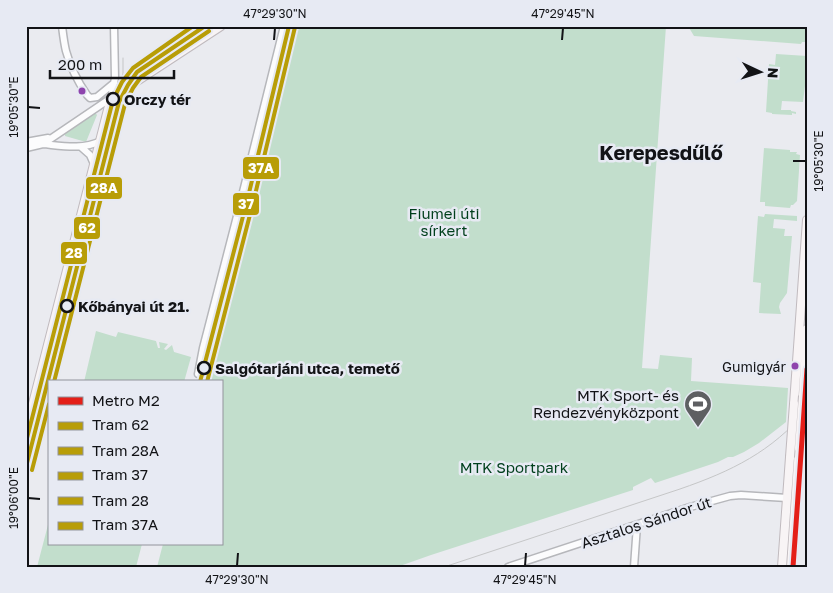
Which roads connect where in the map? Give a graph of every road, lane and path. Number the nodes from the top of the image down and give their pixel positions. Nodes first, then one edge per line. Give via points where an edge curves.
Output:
1 (62, 26) edge
2 (114, 26) edge
3 (221, 26) edge
4 (284, 26) edge
5 (115, 82) junction
6 (133, 84) junction
7 (111, 98) junction
8 (108, 112) junction
9 (52, 138) junction
10 (100, 141) junction
11 (26, 142) edge
12 (43, 144) junction
13 (56, 145) junction
14 (65, 146) junction
15 (81, 147) junction
16 (26, 148) edge
17 (94, 164) junction
18 (807, 220) edge
19 (807, 329) edge
20 (198, 374) dead end
21 (26, 431) edge
22 (796, 483) junction
23 (787, 498) junction
24 (794, 519) junction
25 (637, 524) junction
26 (508, 567) edge
27 (634, 567) edge
28 (782, 567) edge
29 (791, 567) edge

1 - 5 street via 68,56 87,95 97,97
2 - 5 street
3 - 6 main road
4 - 20 street
5 - 7 street
6 - 7 main road
6 - 8 main road
7 - 8 main road
7 - 9 street
8 - 10 main road
9 - 11 street
9 - 12 street
9 - 13 street
9 - 14 street
10 - 15 street
10 - 17 main road
12 - 13 street
12 - 16 street
13 - 14 street
14 - 15 street
15 - 17 street
17 - 21 main road
18 - 23 main road, bridge
19 - 22 main road, bridge
22 - 23 street
22 - 24 main road
23 - 24 street
23 - 25 street, Asztalos Sándor út via 730,496
23 - 28 main road
24 - 29 main road
25 - 26 street, Asztalos Sándor út
25 - 27 street

